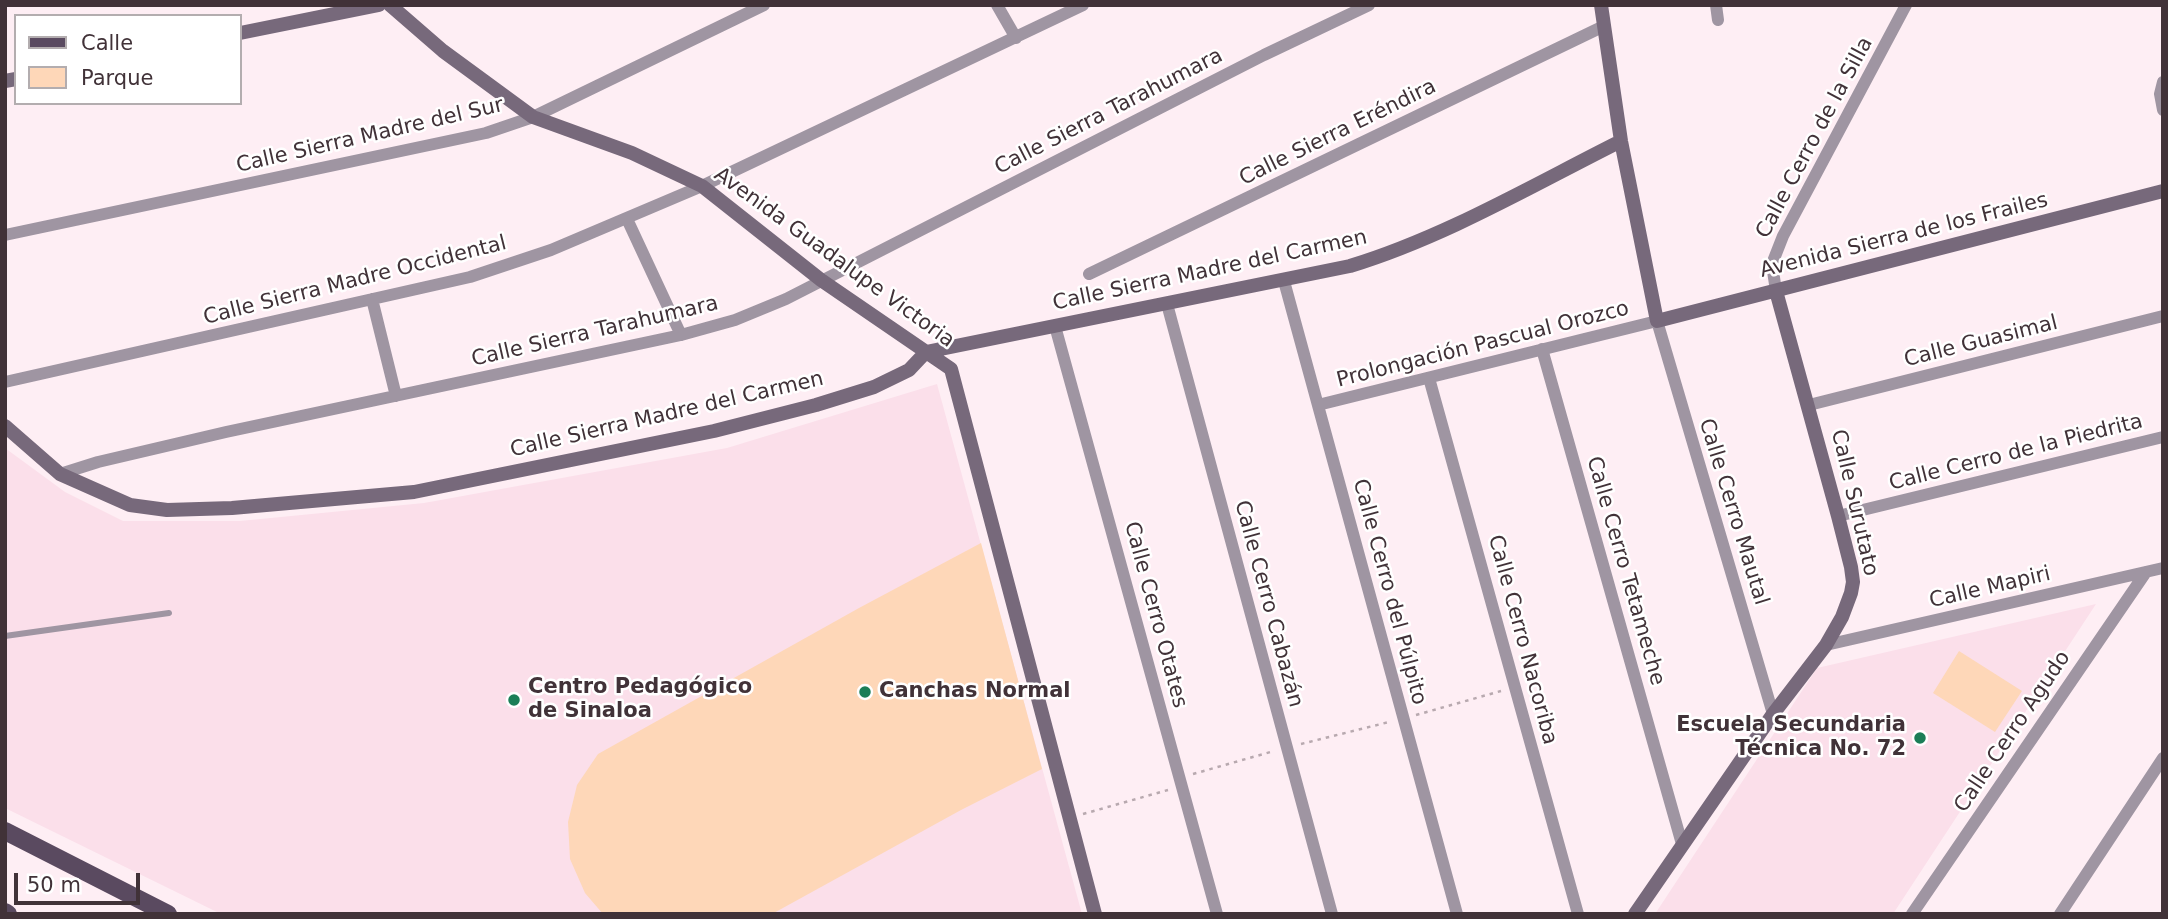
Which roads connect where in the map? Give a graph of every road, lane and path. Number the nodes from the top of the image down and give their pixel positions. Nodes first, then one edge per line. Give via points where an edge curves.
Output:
1 (379, 5) edge
2 (390, 5) edge
3 (764, 5) edge
4 (997, 5) edge
5 (1083, 5) edge
6 (1369, 5) edge
7 (1601, 5) edge
8 (1716, 5) edge
9 (1906, 5) edge
10 (1718, 20) dead end
11 (1604, 26) junction
12 (242, 33) edge
13 (1016, 38) junction
14 (2163, 82) edge
15 (2163, 110) edge
16 (533, 117) junction
17 (1621, 141) junction
18 (702, 186) junction
19 (2163, 191) edge
20 (627, 219) junction
21 (5, 235) edge
22 (1089, 274) dead end
23 (821, 280) junction
24 (1284, 281) junction
25 (1776, 291) junction
26 (372, 299) junction
27 (1167, 304) junction
28 (2163, 316) edge
29 (1657, 321) junction
30 (1055, 326) junction
31 (681, 335) junction
32 (1542, 349) junction
33 (926, 352) junction
34 (1429, 377) junction
35 (5, 382) edge
36 (396, 396) junction
37 (1318, 405) junction
38 (1809, 405) junction
39 (5, 426) edge
40 (2163, 437) edge
41 (60, 474) junction
42 (1839, 516) junction
43 (2163, 568) edge
44 (2146, 572) junction
45 (169, 612) dead end
46 (5, 636) edge
47 (1826, 645) junction
48 (1773, 714) junction
49 (2163, 758) edge
50 (5, 831) edge
51 (1682, 845) junction
52 (168, 914) edge
53 (1095, 914) edge
54 (1217, 914) edge
55 (1332, 914) edge
56 (1457, 914) edge
57 (1577, 914) edge
58 (1635, 914) edge
59 (1912, 914) edge
60 (2060, 914) edge

1 - 12 street
2 - 16 street, Avenida Guadalupe Victoria via 443,51
3 - 16 street, Calle Sierra Madre del Sur
4 - 13 street
5 - 13 street, Calle Sierra Madre Occidental
6 - 23 street, Calle Sierra Tarahumara
7 - 11 street
8 - 10 street
9 - 25 street, Calle Cerro de la Silla via 1783,236 1772,264
11 - 17 street
11 - 22 street, Calle Sierra Eréndira
13 - 18 street, Calle Sierra Madre Occidental
14 - 15 street
16 - 18 street, Avenida Guadalupe Victoria via 632,153
16 - 21 street, Calle Sierra Madre del Sur via 486,133
17 - 24 street, Calle Sierra Madre del Carmen via 1391,254
17 - 29 street
18 - 20 street, Calle Sierra Madre Occidental
18 - 23 street, Avenida Guadalupe Victoria
19 - 25 street, Avenida Sierra de los Frailes
20 - 26 street, Calle Sierra Madre Occidental via 470,278
20 - 31 street
23 - 31 street, Calle Sierra Tarahumara via 735,320
23 - 33 street, Avenida Guadalupe Victoria
24 - 27 street, Calle Sierra Madre del Carmen
24 - 37 street, Calle Cerro del Púlpito
25 - 29 street, Avenida Sierra de los Frailes
25 - 38 street, Calle Surutato
26 - 35 street, Calle Sierra Madre Occidental
26 - 36 street
27 - 30 street, Calle Sierra Madre del Carmen
27 - 55 street, Calle Cerro Cabazán
28 - 38 street, Calle Guasimal
29 - 32 street, Prolongación Pascual Orozco
29 - 48 street, Calle Cerro Mautal
30 - 33 street, Calle Sierra Madre del Carmen
30 - 54 street, Calle Cerro Otates
31 - 36 street, Calle Sierra Tarahumara
32 - 34 street, Prolongación Pascual Orozco
32 - 51 street, Calle Cerro Tetameche
33 - 41 street, Calle Sierra Madre del Carmen via 909,370 874,387 816,405 714,431 414,492 167,510 130,505
33 - 53 street, Avenida Guadalupe Victoria via 951,369
34 - 37 street, Prolongación Pascual Orozco
34 - 57 street, Calle Cerro Nacoriba
36 - 41 street, Calle Sierra Tarahumara
37 - 56 street, Calle Cerro del Púlpito
38 - 42 street, Calle Surutato
39 - 41 street, Calle Sierra Madre del Carmen
40 - 42 street, Calle Cerro de la Piedrita
42 - 47 street, Calle Surutato via 1853,582 1842,617
43 - 44 street, Calle Mapiri
44 - 47 street, Calle Mapiri
44 - 59 street, Calle Cerro Agudo
45 - 46 lane
47 - 48 street, Calle Surutato
48 - 51 street, Calle Surutato
49 - 60 street
50 - 52 main road
51 - 58 street, Calle Surutato

